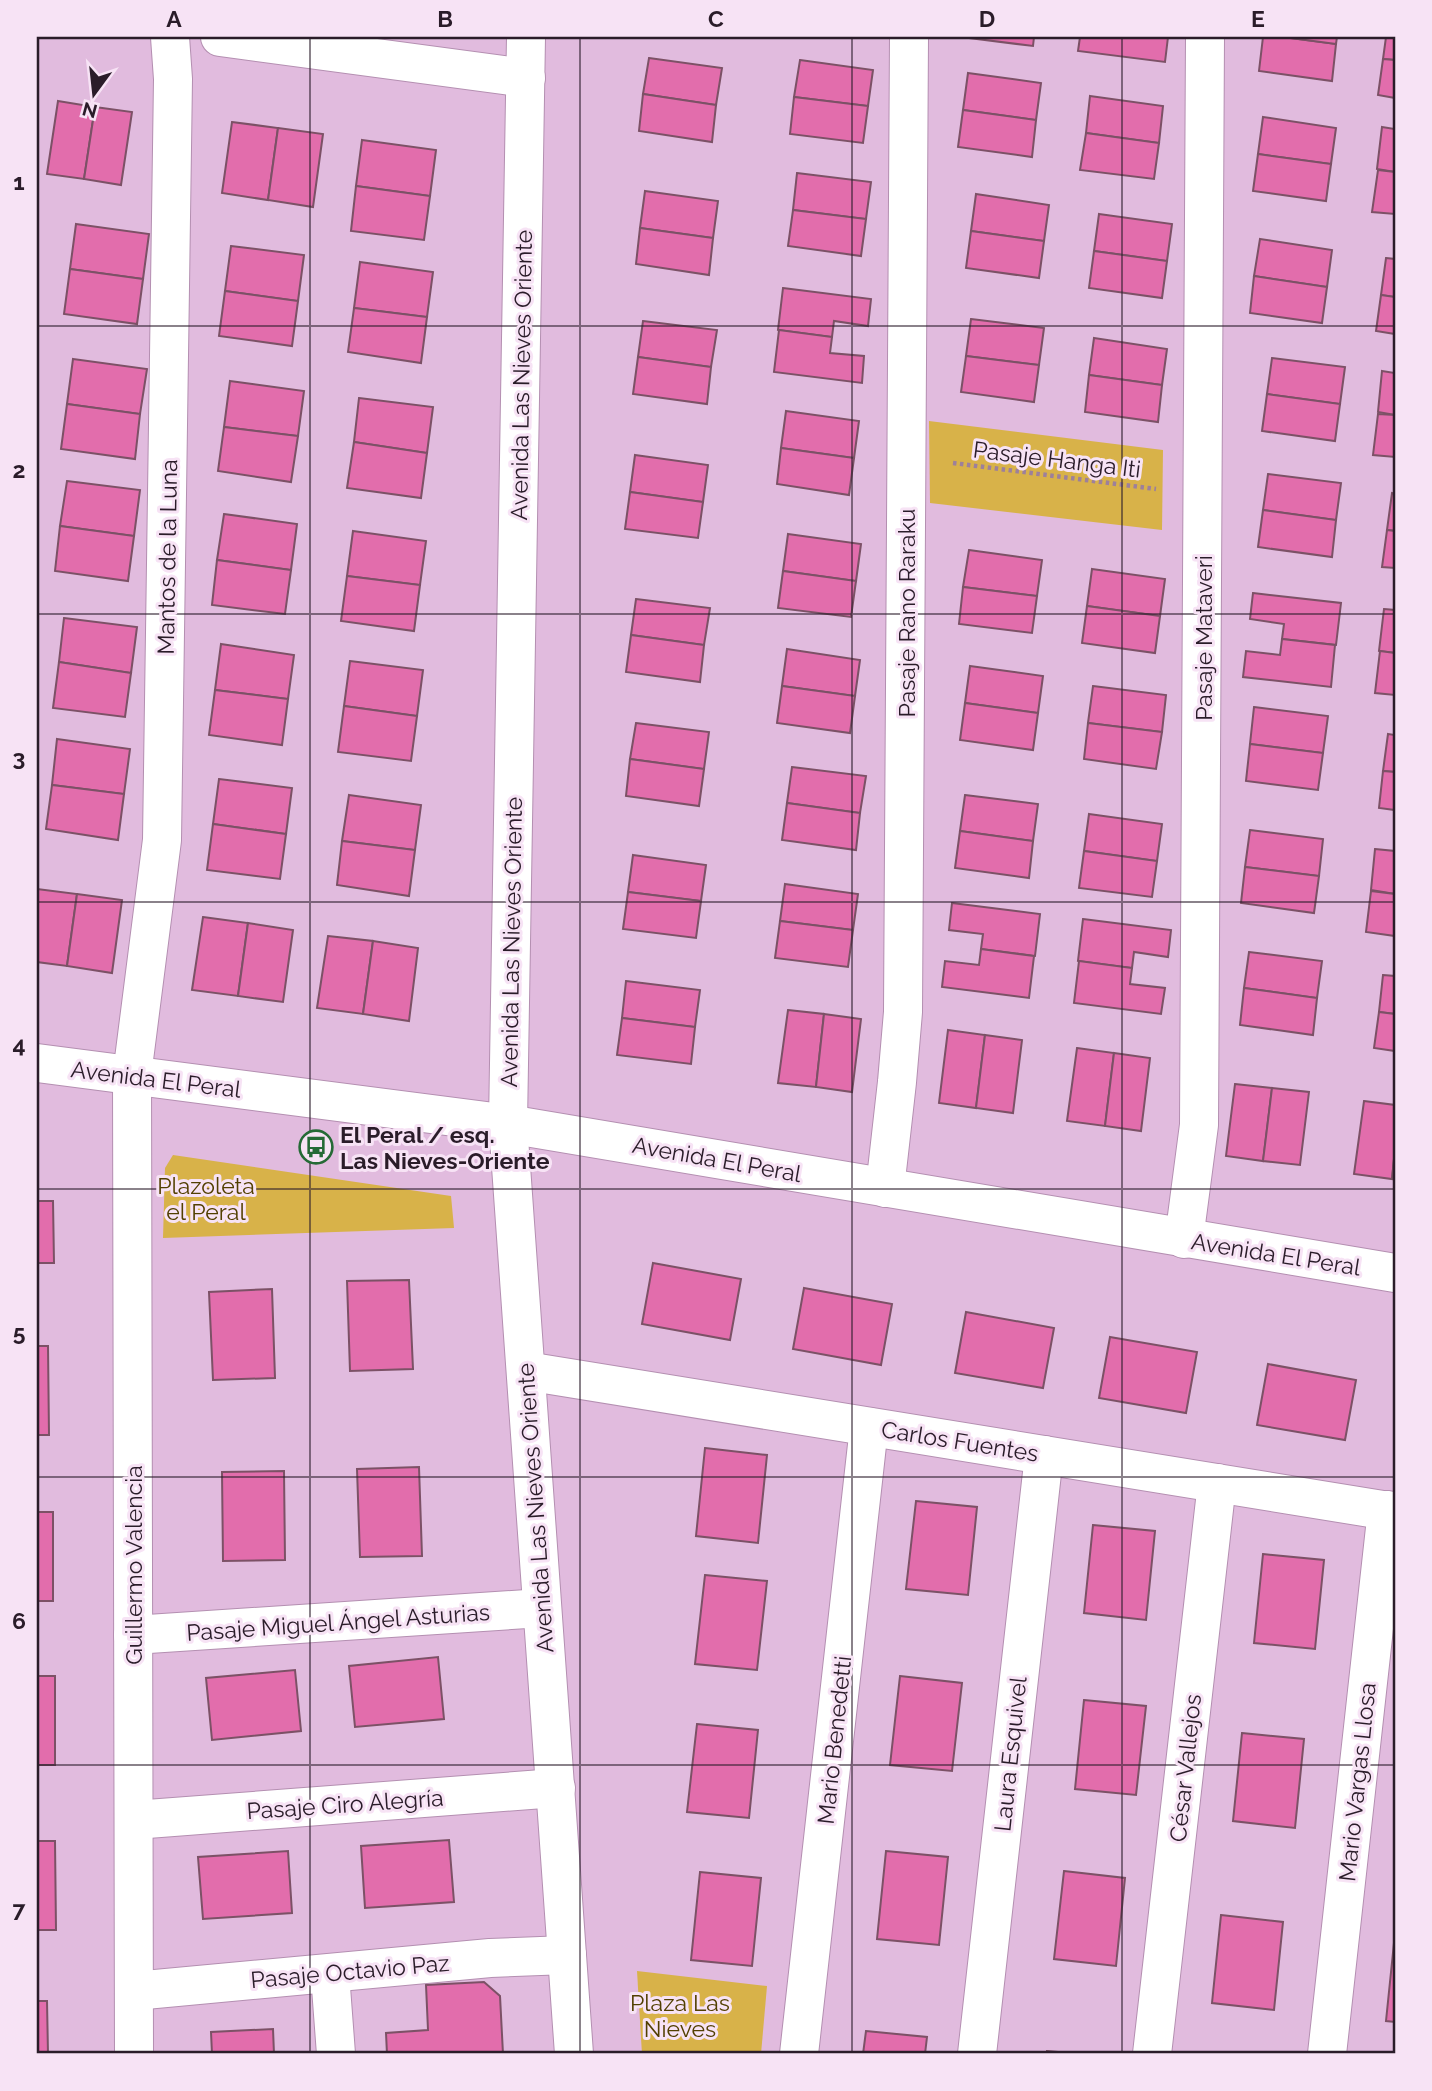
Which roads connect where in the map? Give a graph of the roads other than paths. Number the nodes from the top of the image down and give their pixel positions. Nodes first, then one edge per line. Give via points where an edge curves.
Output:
1 (170, 37) edge
2 (220, 37) edge
3 (526, 37) edge
4 (909, 37) edge
5 (1205, 37) edge
6 (526, 78) junction
7 (37, 1063) edge
8 (132, 1075) junction
9 (508, 1124) junction
10 (885, 1188) junction
11 (1184, 1239) junction
12 (1395, 1273) edge
13 (526, 1371) junction
14 (869, 1427) junction
15 (1044, 1455) junction
16 (1217, 1483) junction
17 (1391, 1511) edge
18 (542, 1608) junction
19 (133, 1635) junction
20 (556, 1788) junction
21 (134, 1820) junction
22 (567, 1955) junction
23 (330, 1974) junction
24 (134, 1991) junction
25 (134, 2054) edge
26 (336, 2054) edge
27 (574, 2054) edge
28 (799, 2054) edge
29 (977, 2054) edge
30 (1152, 2054) edge
31 (1327, 2054) edge

1 - 8 street, Mantos de la Luna via 162,840
2 - 6 street
3 - 6 street, Avenida Las Nieves Oriente
4 - 10 street, Pasaje Rano Raraku via 902,1012
5 - 11 street, Pasaje Mataveri via 1199,1125
6 - 9 street, Avenida Las Nieves Oriente
7 - 8 street, Avenida El Peral
8 - 9 street, Avenida El Peral
8 - 19 street, Guillermo Valencia
9 - 10 street, Avenida El Peral
9 - 13 street, Avenida Las Nieves Oriente
10 - 11 street, Avenida El Peral
11 - 12 street, Avenida El Peral
13 - 14 street, Carlos Fuentes
13 - 18 street, Avenida Las Nieves Oriente
14 - 15 street, Carlos Fuentes
14 - 28 street, Mario Benedetti
15 - 16 street, Carlos Fuentes
15 - 29 street, Laura Esquivel
16 - 17 street, Carlos Fuentes
16 - 30 street, César Vallejos
17 - 31 street, Mario Vargas Llosa
18 - 19 street, Pasaje Miguel Ángel Asturias
18 - 20 street, Avenida Las Nieves Oriente
19 - 21 street, Guillermo Valencia
20 - 21 street, Pasaje Ciro Alegría
20 - 22 street, Avenida Las Nieves Oriente
21 - 24 street, Guillermo Valencia
22 - 23 street, Pasaje Octavio Paz
22 - 27 street, Avenida Las Nieves Oriente
23 - 24 street, Pasaje Octavio Paz
23 - 26 street
24 - 25 street, Guillermo Valencia

